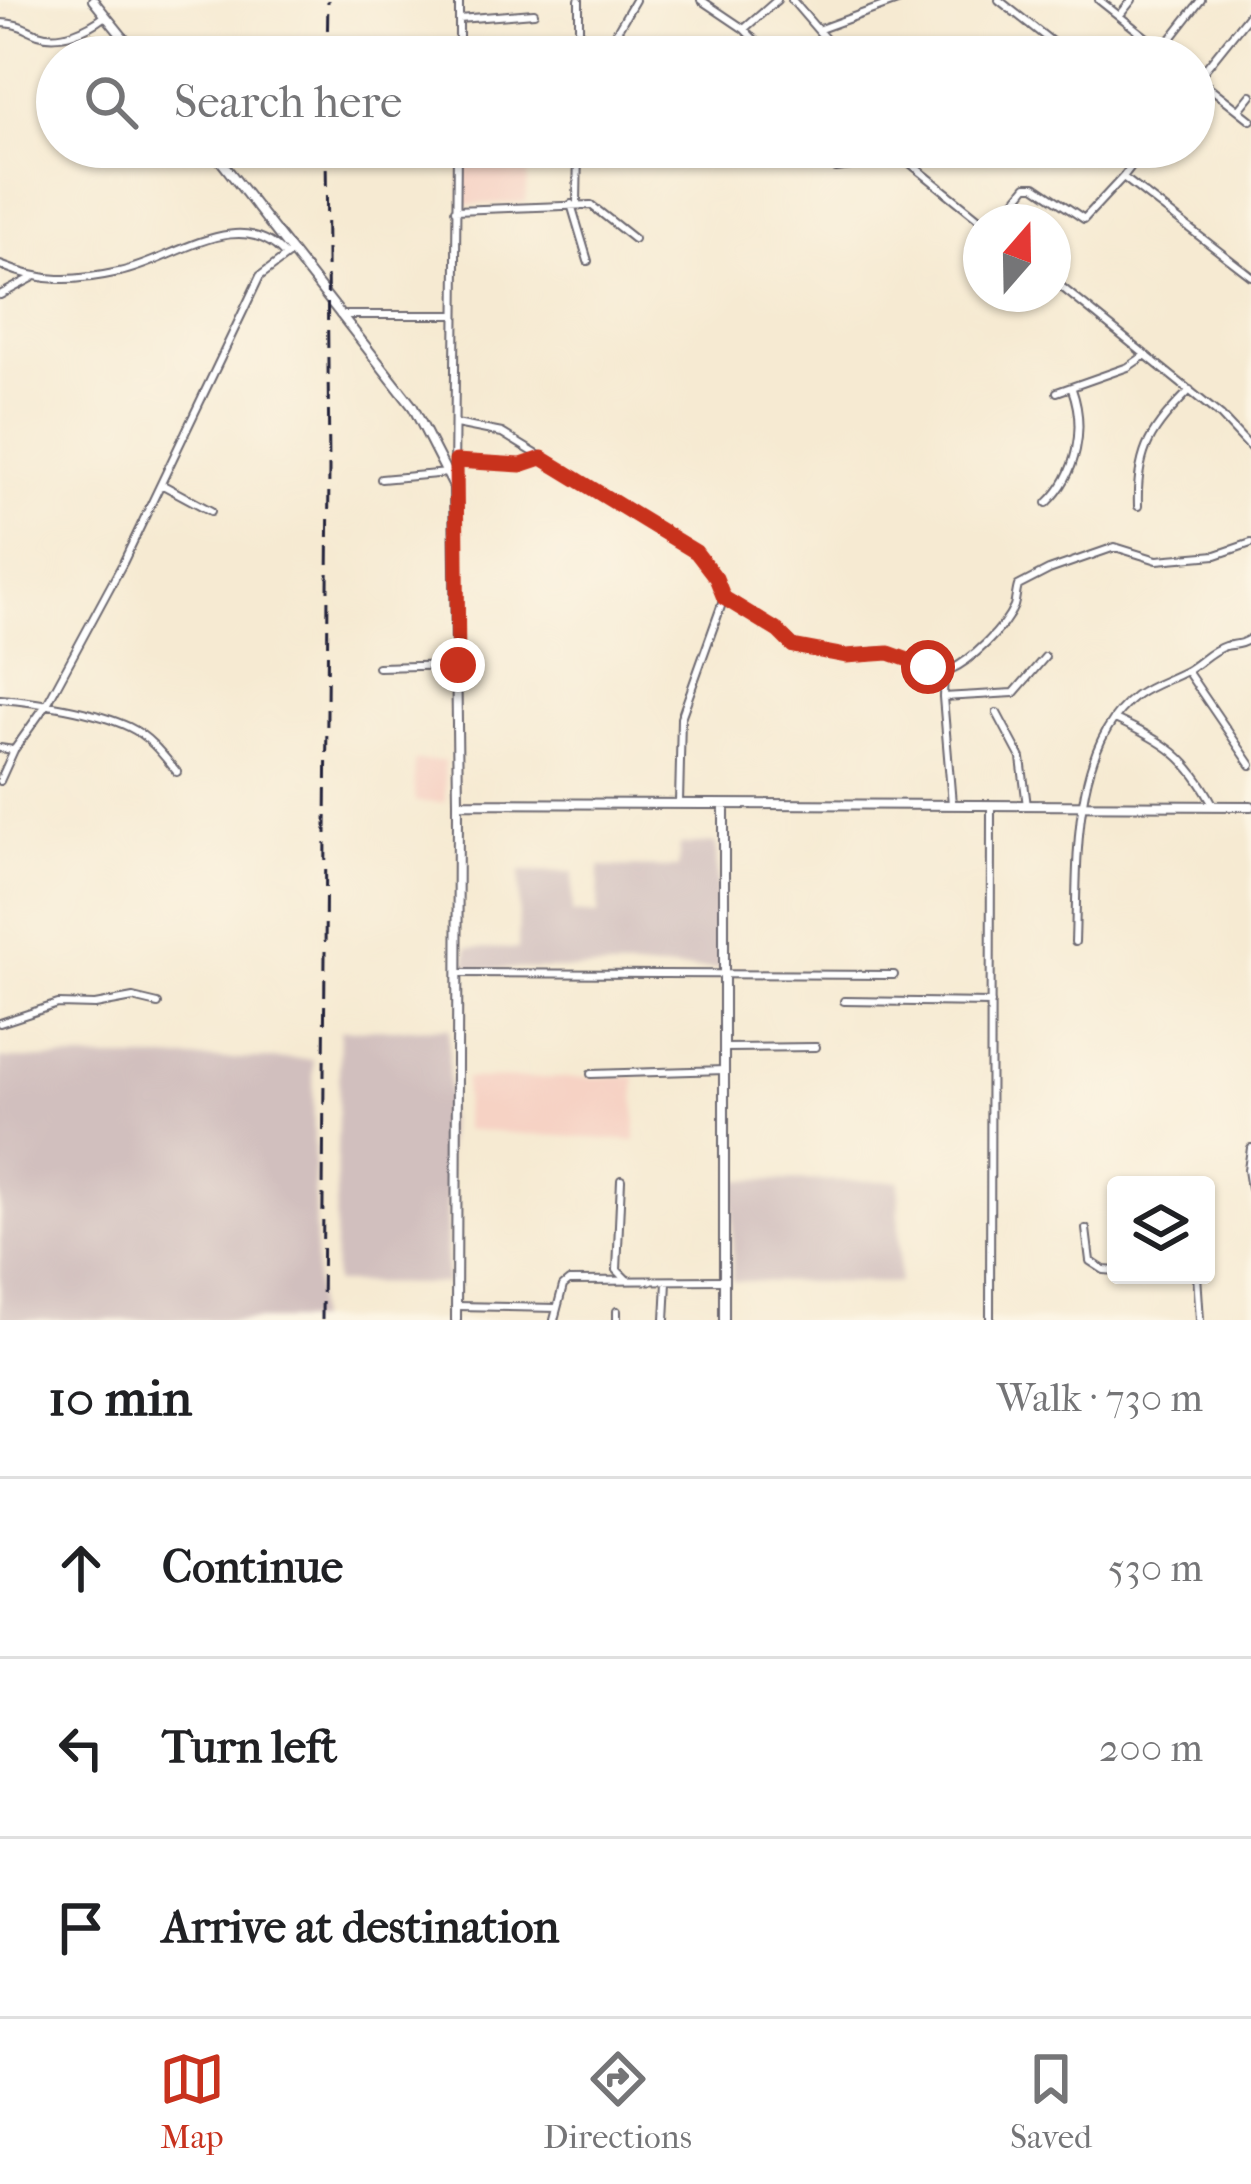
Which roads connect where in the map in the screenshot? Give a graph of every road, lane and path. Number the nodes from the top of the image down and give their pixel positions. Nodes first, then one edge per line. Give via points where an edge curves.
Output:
1 (93, 0) edge
2 (459, 0) edge
3 (579, 0) edge
4 (634, 0) edge
5 (701, 0) edge
6 (777, 0) edge
7 (792, 0) edge
8 (900, 0) edge
9 (998, 0) edge
10 (1099, 0) edge
11 (1132, 0) edge
12 (1201, 0) edge
13 (885, 2) edge
14 (1251, 12) edge
15 (534, 13) dead end
16 (1120, 15) junction
17 (105, 16) junction
18 (459, 19) junction
19 (0, 22) edge
20 (744, 29) junction
21 (820, 29) junction
22 (1142, 34) joint
23 (122, 36) edge
24 (459, 36) edge
25 (579, 36) edge
26 (614, 36) edge
27 (751, 36) edge
28 (825, 36) edge
29 (1044, 36) edge
30 (1144, 36) edge
31 (1173, 36) edge
32 (1215, 55) edge
33 (1215, 92) edge
34 (1251, 94) edge
35 (1239, 110) junction
36 (1251, 120) edge
37 (225, 168) edge
38 (456, 168) edge
39 (578, 168) edge
40 (915, 168) edge
41 (1130, 168) edge
42 (1123, 177) junction
43 (574, 204) junction
44 (1012, 204) edge
45 (1060, 204) edge
46 (963, 206) edge
47 (455, 210) junction
48 (1071, 212) edge
49 (634, 239) dead end
50 (288, 254) junction
51 (588, 261) dead end
52 (0, 266) edge
53 (1251, 276) edge
54 (32, 278) junction
55 (0, 295) edge
56 (1071, 295) edge
57 (340, 315) junction
58 (455, 315) junction
59 (1144, 356) junction
60 (1072, 388) junction
61 (1190, 390) junction
62 (1057, 392) dead end
63 (456, 424) junction
64 (1251, 448) edge
65 (542, 458) junction
66 (456, 461) junction
67 (448, 473) junction
68 (381, 479) dead end
69 (161, 484) junction
70 (454, 487) junction
71 (1047, 502) dead end
72 (1138, 506) dead end
73 (211, 511) dead end
74 (1251, 543) edge
75 (724, 598) junction
76 (1251, 638) edge
77 (1045, 657) dead end
78 (458, 665) junction
79 (378, 667) dead end
80 (944, 670) junction
81 (1187, 671) junction
82 (943, 697) junction
83 (0, 699) edge
84 (48, 702) junction
85 (997, 713) dead end
86 (1114, 719) junction
87 (0, 748) edge
88 (14, 750) junction
89 (1251, 765) edge
90 (178, 772) dead end
91 (0, 781) edge
92 (458, 803) junction
93 (680, 804) junction
94 (724, 805) junction
95 (952, 806) junction
96 (992, 806) junction
97 (1027, 806) junction
98 (1082, 806) junction
99 (1214, 806) junction
100 (1251, 806) edge
101 (1075, 942) dead end
102 (457, 973) junction
103 (724, 974) junction
104 (894, 975) dead end
105 (844, 1001) dead end
106 (991, 1003) junction
107 (158, 1004) dead end
108 (0, 1023) edge
109 (816, 1047) dead end
110 (725, 1048) junction
111 (725, 1070) junction
112 (591, 1074) dead end
113 (1251, 1148) edge
114 (621, 1180) dead end
115 (1251, 1189) edge
116 (1086, 1229) dead end
117 (1107, 1270) edge
118 (724, 1280) junction
119 (629, 1281) junction
120 (667, 1282) junction
121 (1198, 1284) edge
122 (456, 1306) junction
123 (557, 1308) junction
124 (456, 1320) edge
125 (554, 1320) edge
126 (665, 1320) edge
127 (724, 1320) edge
128 (990, 1320) edge
129 (1200, 1320) edge

1 - 17 main road
2 - 18 street
3 - 25 street
4 - 26 street
5 - 20 street
6 - 20 street
7 - 21 street
8 - 13 street
9 - 29 street
10 - 16 street
11 - 16 street
12 - 31 street
13 - 21 street
14 - 32 street
15 - 18 street
16 - 22 street
17 - 19 street via 71,33
17 - 23 main road
18 - 24 street
20 - 27 street
21 - 28 street
22 - 30 street
33 - 35 street
34 - 35 street
35 - 36 street
37 - 50 main road
38 - 47 street
39 - 43 street
40 - 46 street
41 - 42 street
42 - 48 street via 1089,217
42 - 53 street
43 - 47 street
43 - 49 street via 596,207
43 - 51 street
44 - 45 street via 1027,186
47 - 58 street
50 - 54 street via 263,237 234,233 125,272
50 - 57 main road
50 - 69 street via 260,276
52 - 54 street
54 - 55 street
56 - 59 street
57 - 58 street
57 - 67 main road via 412,407
58 - 63 street
59 - 60 street
59 - 61 street
60 - 62 street
60 - 71 street via 1078,441 1064,486
61 - 64 street
61 - 72 street via 1150,431
63 - 65 street via 502,433
63 - 66 street
65 - 66 street via 521,465
65 - 75 street via 696,552
66 - 70 street
67 - 68 street
67 - 70 main road
69 - 73 street
69 - 84 street
70 - 78 main road
74 - 80 street via 1157,560 1115,547 1049,570 1018,586 984,643
75 - 80 street via 798,648 889,653
75 - 93 street via 681,718
76 - 81 street
77 - 82 street via 1014,693
78 - 79 street
78 - 92 main road
80 - 82 street
81 - 86 street via 1137,696
81 - 89 street
82 - 95 street
83 - 84 street
84 - 88 street
84 - 90 street via 128,727
85 - 97 street via 1021,758
86 - 98 street
86 - 99 street via 1167,744
87 - 88 street
88 - 91 street
92 - 93 main road
92 - 102 main road
93 - 94 main road
94 - 95 main road
94 - 103 main road
95 - 96 main road
96 - 97 main road
96 - 106 street
97 - 98 main road
98 - 99 main road
98 - 101 street
99 - 100 main road
102 - 103 street
102 - 122 main road
103 - 104 street
103 - 110 main road
105 - 106 street
106 - 128 street
107 - 108 street via 58,1004
109 - 110 street
110 - 111 main road
111 - 112 street
111 - 118 main road
113 - 115 street
114 - 119 street via 617,1270
116 - 117 street via 1090,1261
118 - 120 street
118 - 127 main road
119 - 120 street
119 - 123 street via 569,1281
120 - 126 street
121 - 129 street
122 - 123 street
122 - 124 main road
123 - 125 street

